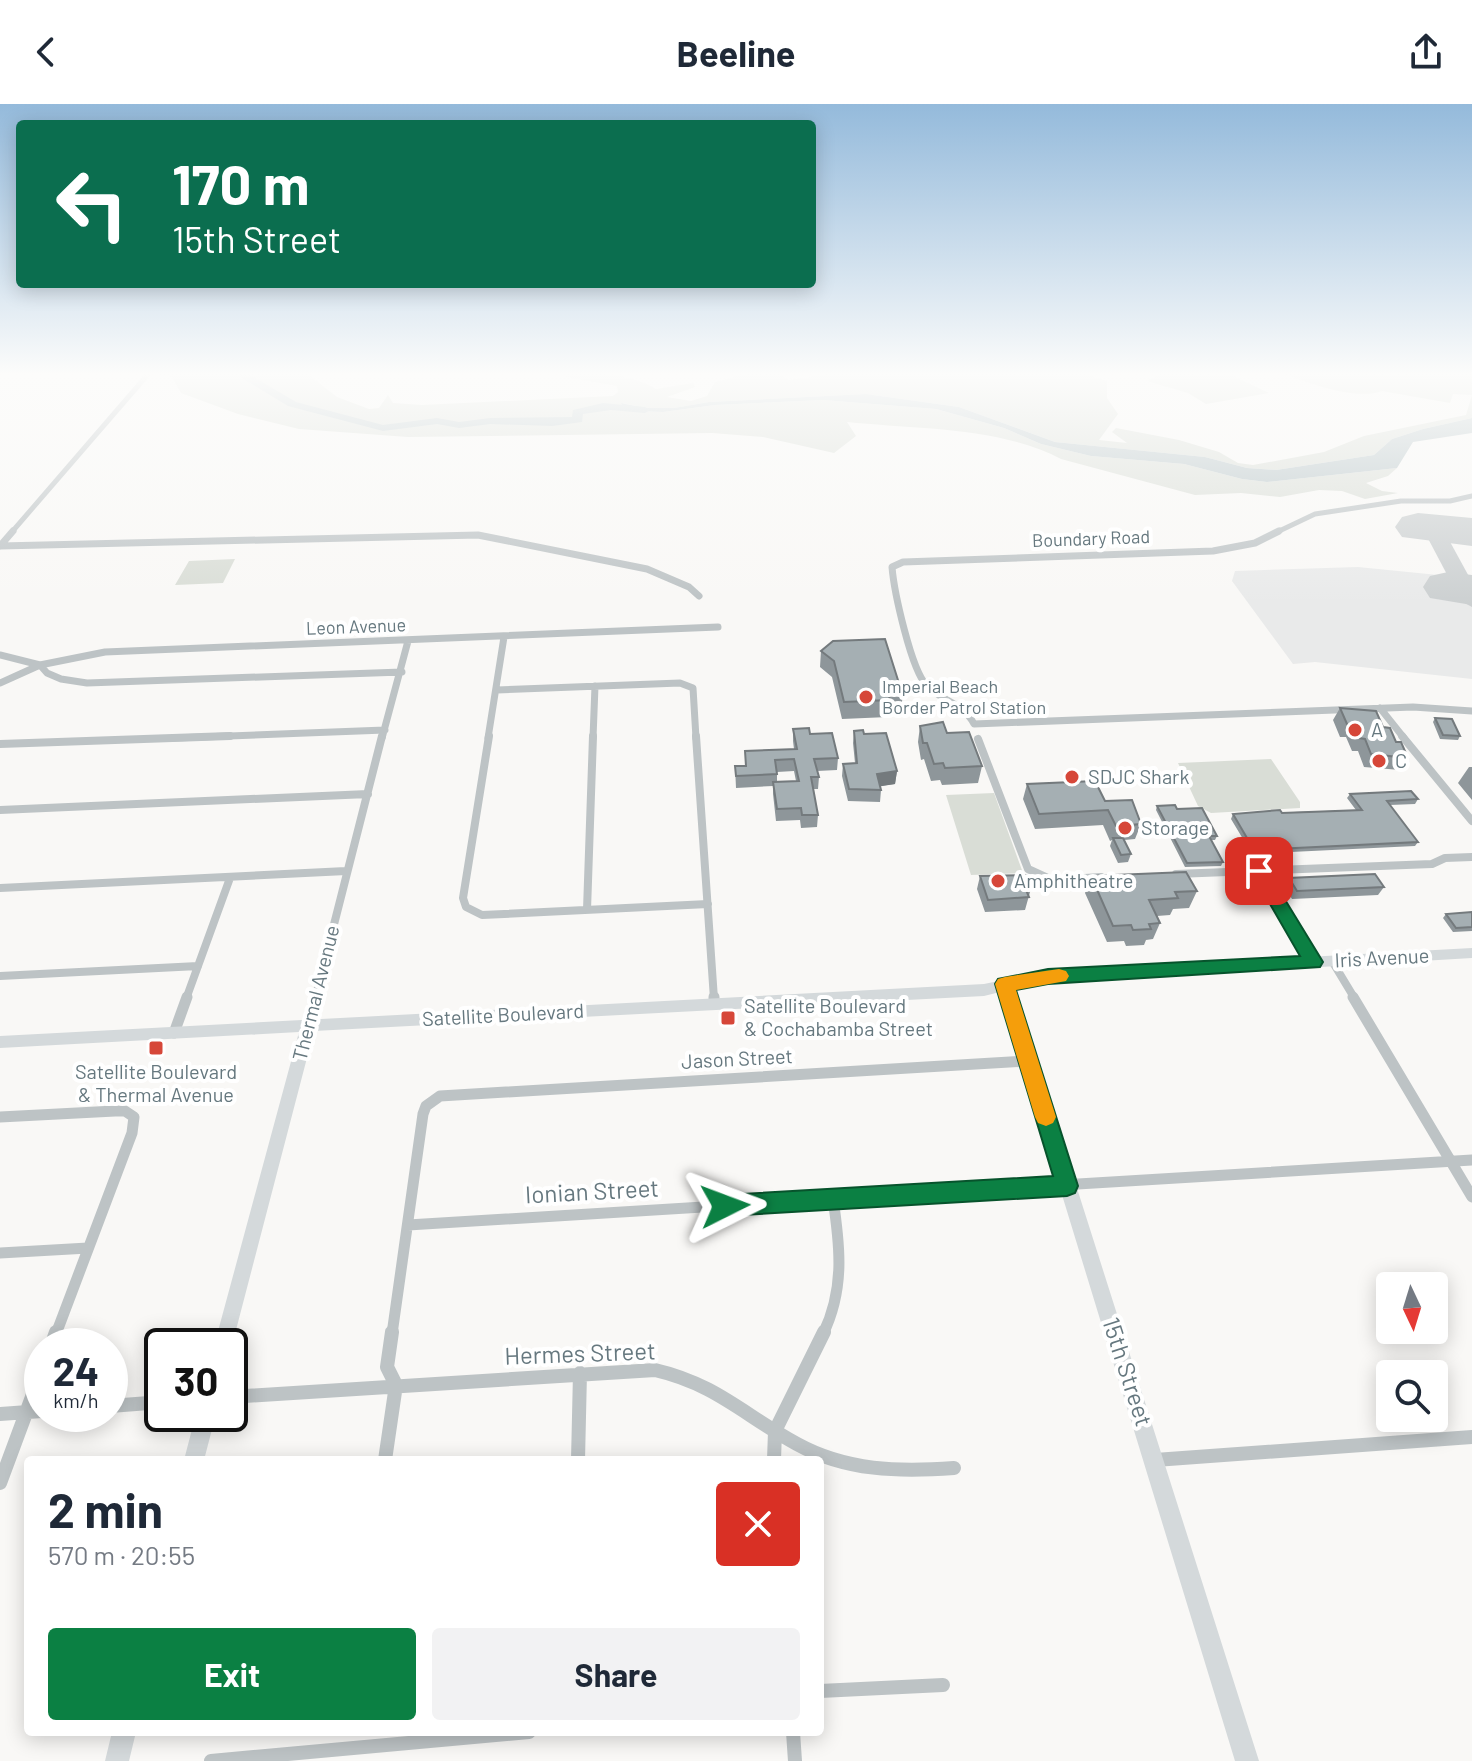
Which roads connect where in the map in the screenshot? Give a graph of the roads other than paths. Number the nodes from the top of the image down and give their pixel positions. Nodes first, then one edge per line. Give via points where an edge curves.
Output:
1 (83, 449) edge
2 (1472, 496) edge
3 (0, 546) edge
4 (699, 596) dead end
5 (718, 627) dead end
6 (504, 637) junction
7 (408, 641) junction
8 (0, 655) edge
9 (40, 665) junction
10 (402, 672) junction
11 (0, 683) edge
12 (595, 686) junction
13 (497, 690) junction
14 (1380, 708) junction
15 (1472, 711) edge
16 (385, 730) junction
17 (978, 739) dead end
18 (0, 744) edge
19 (368, 794) junction
20 (0, 810) edge
21 (1472, 821) edge
22 (1472, 857) edge
23 (346, 871) junction
24 (1259, 871) junction
25 (1169, 874) edge
26 (1110, 877) edge
27 (230, 878) junction
28 (0, 888) edge
29 (708, 904) junction
30 (587, 910) junction
31 (1472, 953) edge
32 (1332, 961) junction
33 (1314, 962) junction
34 (198, 966) junction
35 (0, 976) edge
36 (1005, 984) junction
37 (714, 1004) junction
38 (308, 1026) junction
39 (174, 1033) junction
40 (0, 1042) edge
41 (1028, 1061) junction
42 (0, 1117) edge
43 (1472, 1160) edge
44 (1451, 1161) junction
45 (1067, 1186) junction
46 (1472, 1197) edge
47 (833, 1199) junction
48 (408, 1225) junction
49 (88, 1248) junction
50 (0, 1253) edge
51 (58, 1328) edge
52 (229, 1328) edge
53 (580, 1373) junction
54 (396, 1385) junction
55 (248, 1396) edge
56 (24, 1412) edge
57 (0, 1414) edge
58 (24, 1417) edge
59 (775, 1431) junction
60 (201, 1432) edge
61 (1472, 1437) edge
62 (195, 1456) edge
63 (386, 1456) edge
64 (578, 1456) edge
65 (774, 1456) edge
66 (1155, 1460) junction
67 (954, 1468) dead end
68 (0, 1483) edge
69 (943, 1685) dead end
70 (824, 1691) edge
71 (123, 1736) edge
72 (495, 1736) edge
73 (793, 1736) edge
74 (117, 1761) edge
75 (211, 1761) edge
76 (795, 1761) edge
77 (1247, 1761) edge

1 - 3 street
2 - 14 street, Boundary Road via 1315,514 1255,543 1213,551 892,567 906,646 926,687 967,710 974,724
3 - 4 street via 478,535 633,565 678,581
5 - 6 street, Leon Avenue
6 - 7 street, Leon Avenue
6 - 13 street
7 - 9 street, Leon Avenue via 105,652
7 - 10 street, Thermal Avenue
8 - 9 street
9 - 10 street via 61,679 87,683
9 - 11 street, Leon Avenue
10 - 16 street, Thermal Avenue
12 - 13 street
12 - 29 street via 686,683 694,692
12 - 30 street
13 - 30 street via 463,898 466,907 482,915
14 - 15 street
14 - 21 street
16 - 18 street
16 - 19 street, Thermal Avenue
17 - 26 street via 1035,877
19 - 20 street
19 - 23 street, Thermal Avenue
22 - 24 street via 1432,864
23 - 27 street
23 - 38 street, Thermal Avenue
24 - 25 street
24 - 33 street
27 - 28 street
27 - 34 street
29 - 30 street
29 - 37 street
31 - 32 street, Iris Avenue
32 - 33 street, Iris Avenue
32 - 44 street
33 - 36 street, Iris Avenue
34 - 35 street
34 - 39 street
36 - 37 street, Satellite Boulevard via 984,990
36 - 41 street, 15th Street
37 - 38 street, Satellite Boulevard
38 - 39 street, Satellite Boulevard
38 - 52 street, Thermal Avenue
39 - 40 street, Satellite Boulevard
41 - 45 street, 15th Street
41 - 48 street, Jason Street via 448,1093 426,1106 423,1114
42 - 49 street via 115,1111 134,1117
43 - 44 street, Ionian Street
44 - 45 street, Ionian Street
44 - 46 street
45 - 47 street, Ionian Street
45 - 66 street, 15th Street
47 - 48 street, Ionian Street
47 - 59 street via 841,1257 837,1298
48 - 54 street via 387,1367
49 - 50 street
49 - 51 street
53 - 54 street, Hermes Street
53 - 59 street, Hermes Street via 655,1370 686,1377 730,1396
53 - 64 street
54 - 55 street, Hermes Street
54 - 63 street
56 - 57 street
58 - 68 street
59 - 65 street
59 - 67 street, Hermes Street via 810,1451 867,1471
60 - 62 street
61 - 66 street
66 - 77 street, 15th Street
69 - 70 street
71 - 74 street
72 - 75 street
73 - 76 street

